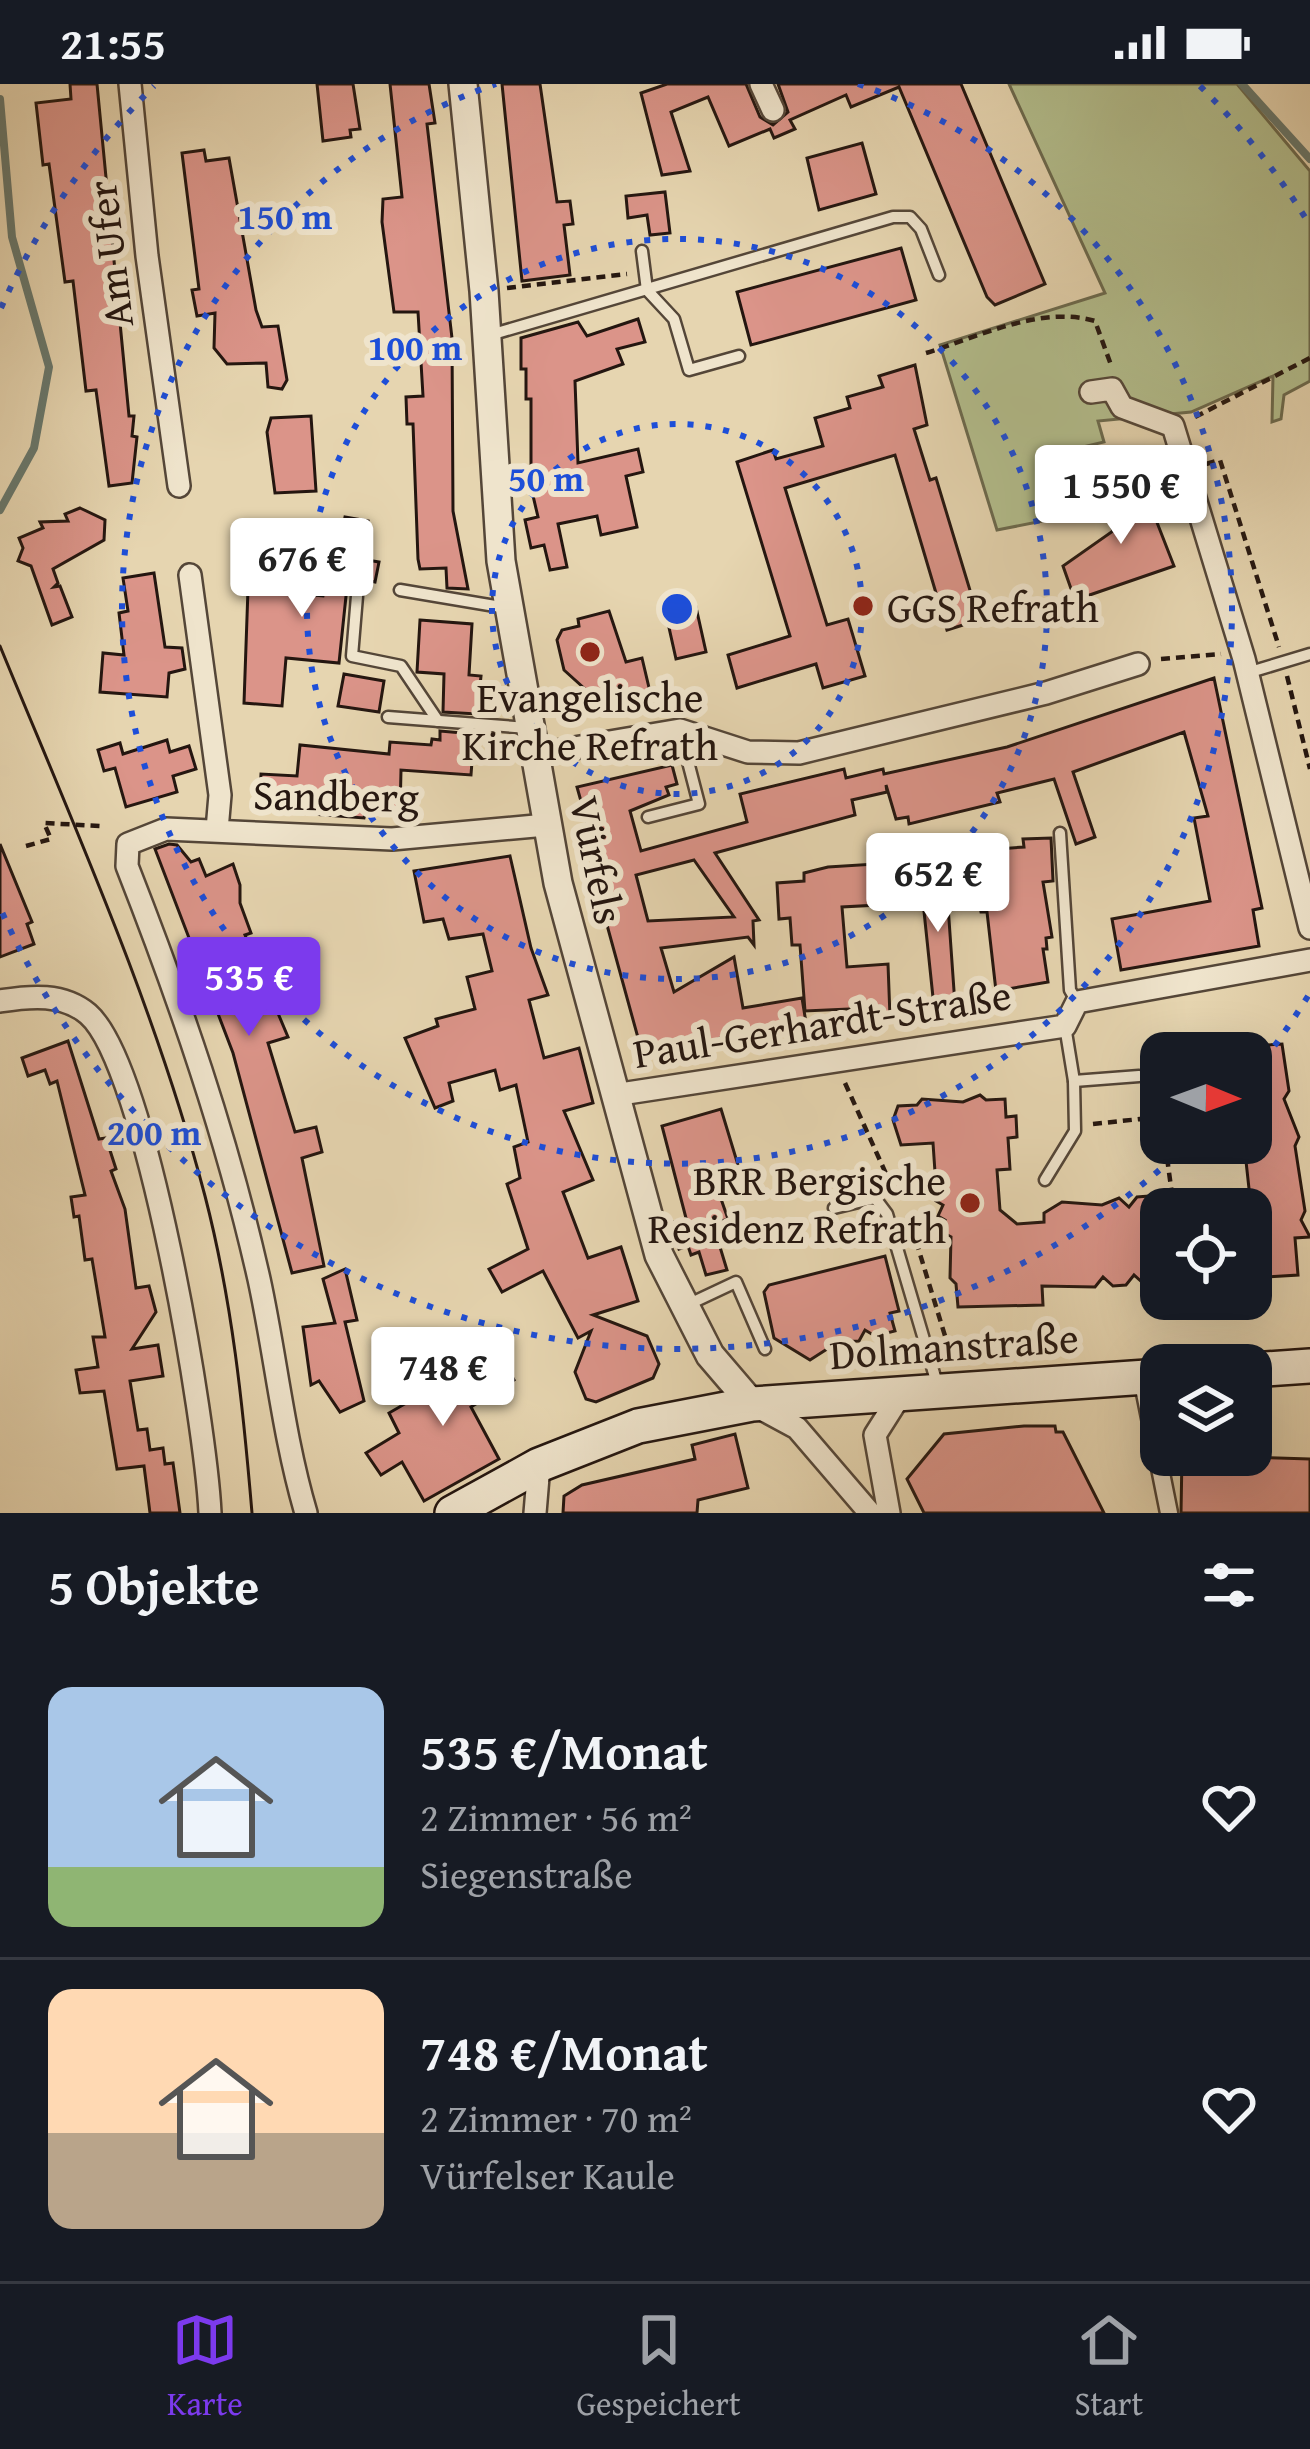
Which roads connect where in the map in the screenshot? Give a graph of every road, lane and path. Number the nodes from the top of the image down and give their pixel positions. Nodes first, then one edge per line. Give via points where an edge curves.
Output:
1 (130, 84) edge
2 (463, 84) edge
3 (761, 84) edge
4 (773, 110) dead end
5 (642, 251) dead end
6 (644, 268) junction
7 (939, 274) dead end
8 (647, 290) junction
9 (484, 291) junction
10 (487, 336) junction
11 (926, 353) dead end
12 (739, 356) dead end
13 (1310, 358) edge
14 (1102, 390) joint
15 (1173, 427) junction
16 (1187, 470) junction
17 (179, 486) dead end
18 (190, 575) dead end
19 (400, 590) dead end
20 (357, 596) dead end
21 (507, 608) junction
22 (1310, 654) edge
23 (1283, 662) junction
24 (1138, 664) joint
25 (1245, 666) junction
26 (388, 717) dead end
27 (438, 721) junction
28 (680, 730) junction
29 (530, 741) junction
30 (1310, 769) edge
31 (648, 818) dead end
32 (546, 825) junction
33 (100, 826) dead end
34 (217, 830) junction
35 (1060, 833) dead end
36 (26, 846) dead end
37 (1307, 896) edge
38 (1310, 928) edge
39 (1310, 960) edge
40 (0, 1001) edge
41 (1076, 1001) junction
42 (1065, 1025) junction
43 (1138, 1076) dead end
44 (1074, 1081) junction
45 (614, 1095) junction
46 (1140, 1119) edge
47 (1075, 1126) junction
48 (1046, 1180) dead end
49 (834, 1208) dead end
50 (682, 1308) junction
51 (765, 1349) dead end
52 (1310, 1366) edge
53 (1272, 1369) edge
54 (1140, 1378) edge
55 (940, 1391) junction
56 (901, 1394) junction
57 (752, 1403) junction
58 (539, 1465) junction
59 (1164, 1476) edge
60 (210, 1513) edge
61 (306, 1513) edge
62 (452, 1513) edge
63 (535, 1513) edge
64 (870, 1513) edge
65 (889, 1513) edge
66 (1169, 1513) edge

1 - 17 street, Am Ufer
2 - 9 street, Vürfels
3 - 4 street
5 - 6 lane
6 - 8 lane
6 - 9 path
7 - 8 lane via 910,217
8 - 10 lane
8 - 12 lane via 674,319 689,370
9 - 10 street, Vürfels
10 - 21 street, Vürfels
11 - 14 path via 1078,316 1095,321 1106,343
13 - 15 path
14 - 15 street
15 - 16 street
16 - 23 path via 1220,460
16 - 25 street
18 - 34 street via 220,795
19 - 21 lane
20 - 27 lane via 352,656 401,666
21 - 29 street, Vürfels
22 - 23 lane
23 - 25 lane
23 - 30 path
24 - 25 path via 1213,652
24 - 28 street via 799,753 748,752
25 - 37 street
26 - 27 lane
27 - 29 lane
28 - 29 street
28 - 31 lane via 699,804
29 - 32 street, Vürfels
32 - 34 street, Sandberg via 392,839
32 - 45 street, Vürfels
33 - 36 path via 44,823 51,839
34 - 61 street, Sandberg via 166,829 128,844 128,866 200,1059 236,1186
35 - 41 lane
37 - 38 street
39 - 41 street
40 - 60 street via 72,1003 92,1018 116,1057 180,1296
41 - 42 street, Paul-Gerhardt-Straße
42 - 44 lane
42 - 45 street, Paul-Gerhardt-Straße
43 - 44 lane
44 - 47 lane
45 - 50 street, Vürfels
46 - 47 path
47 - 48 lane
49 - 55 lane via 875,1198 887,1214
50 - 51 lane via 736,1282
50 - 57 street, Vürfels
52 - 53 main road
54 - 55 main road, Dolmanstraße
55 - 56 main road, Dolmanstraße
56 - 57 main road, Dolmanstraße
56 - 65 street via 875,1435
57 - 58 main road, Dolmanstraße via 638,1426
57 - 64 street via 797,1428
58 - 62 main road, Dolmanstraße
58 - 63 street
59 - 66 street

